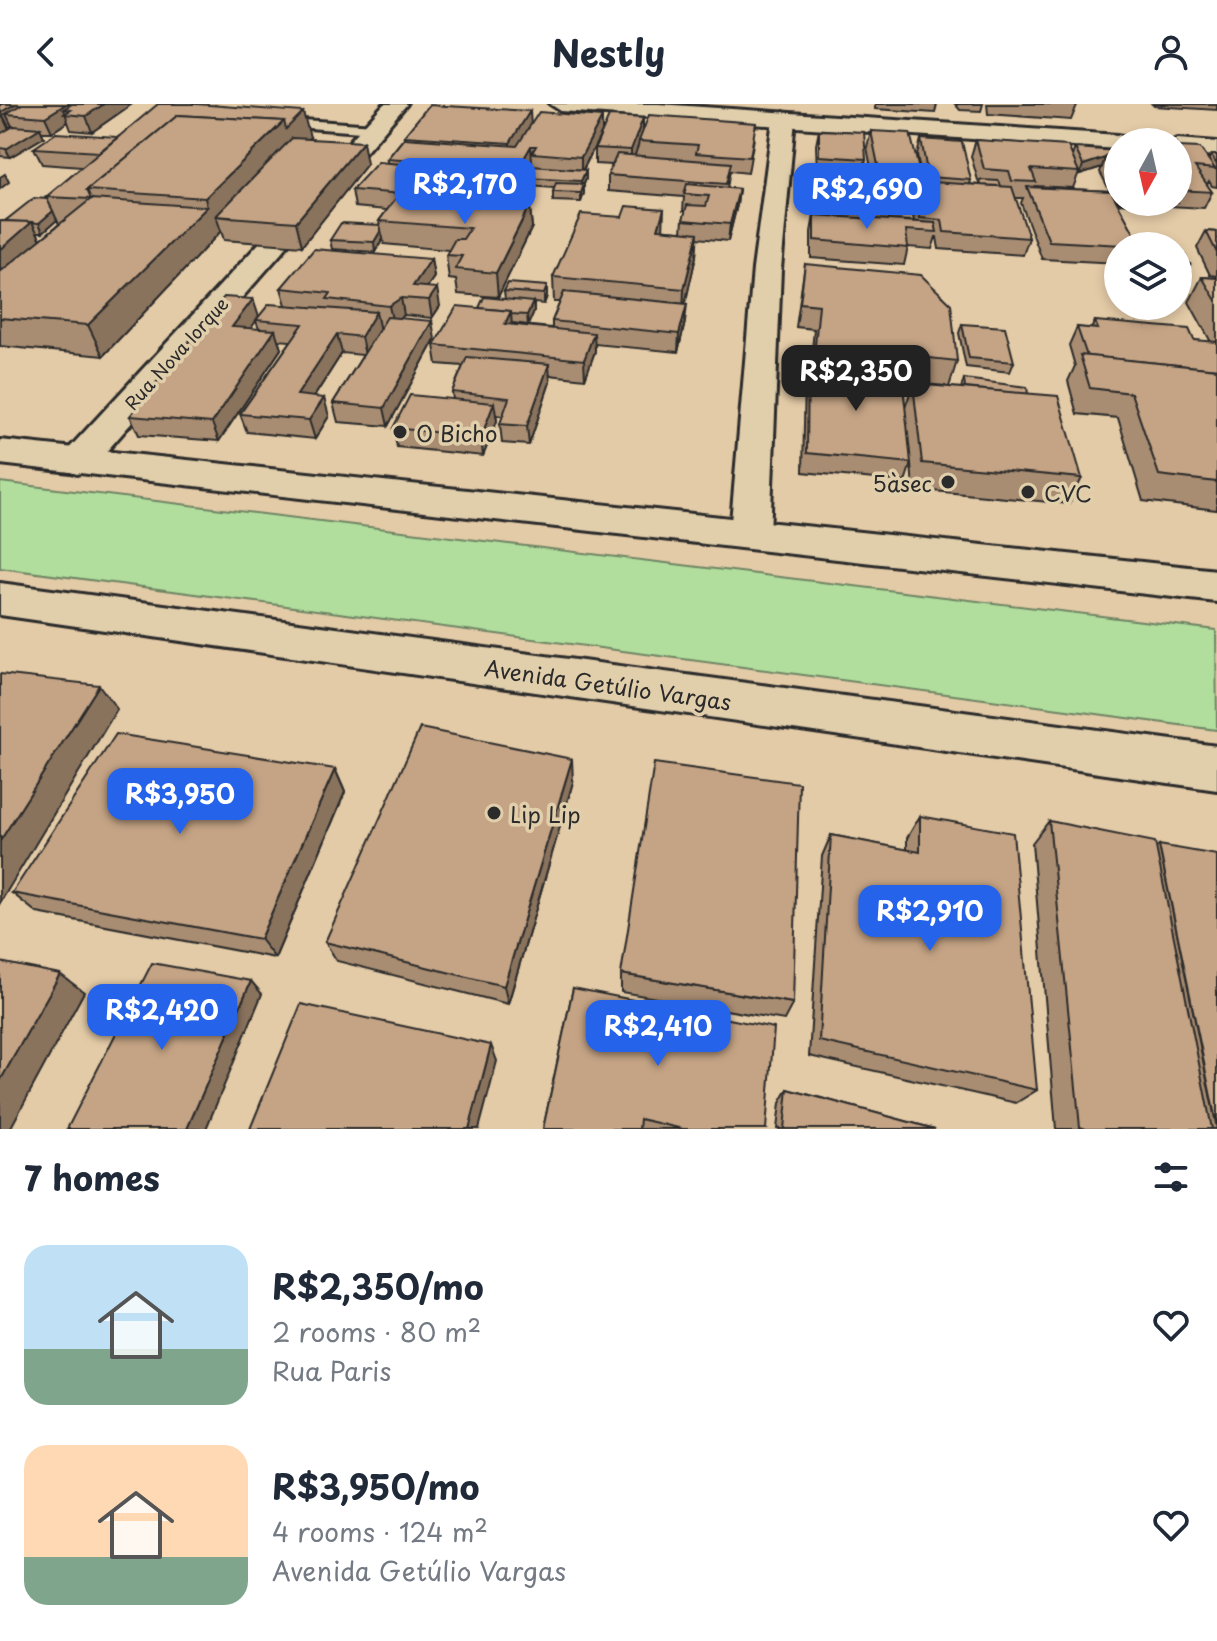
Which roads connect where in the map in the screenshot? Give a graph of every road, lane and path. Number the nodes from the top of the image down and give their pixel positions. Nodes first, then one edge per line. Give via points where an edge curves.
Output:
1 (396, 104) edge
2 (561, 104) edge
3 (784, 119) junction
4 (264, 122) edge
5 (374, 129) junction
6 (1104, 141) edge
7 (1192, 147) edge
8 (1217, 149) edge
9 (343, 163) edge
10 (274, 244) edge
11 (0, 452) edge
12 (77, 462) junction
13 (750, 534) junction
14 (1217, 586) edge
15 (0, 599) edge
16 (1217, 768) edge

1 - 5 street
2 - 3 street
3 - 6 street
3 - 13 street via 767,269
4 - 5 lane
5 - 9 street
7 - 8 street
10 - 12 street, Rua Nova Iorque
11 - 12 street
12 - 13 street
13 - 14 street
15 - 16 street, Avenida Getúlio Vargas

